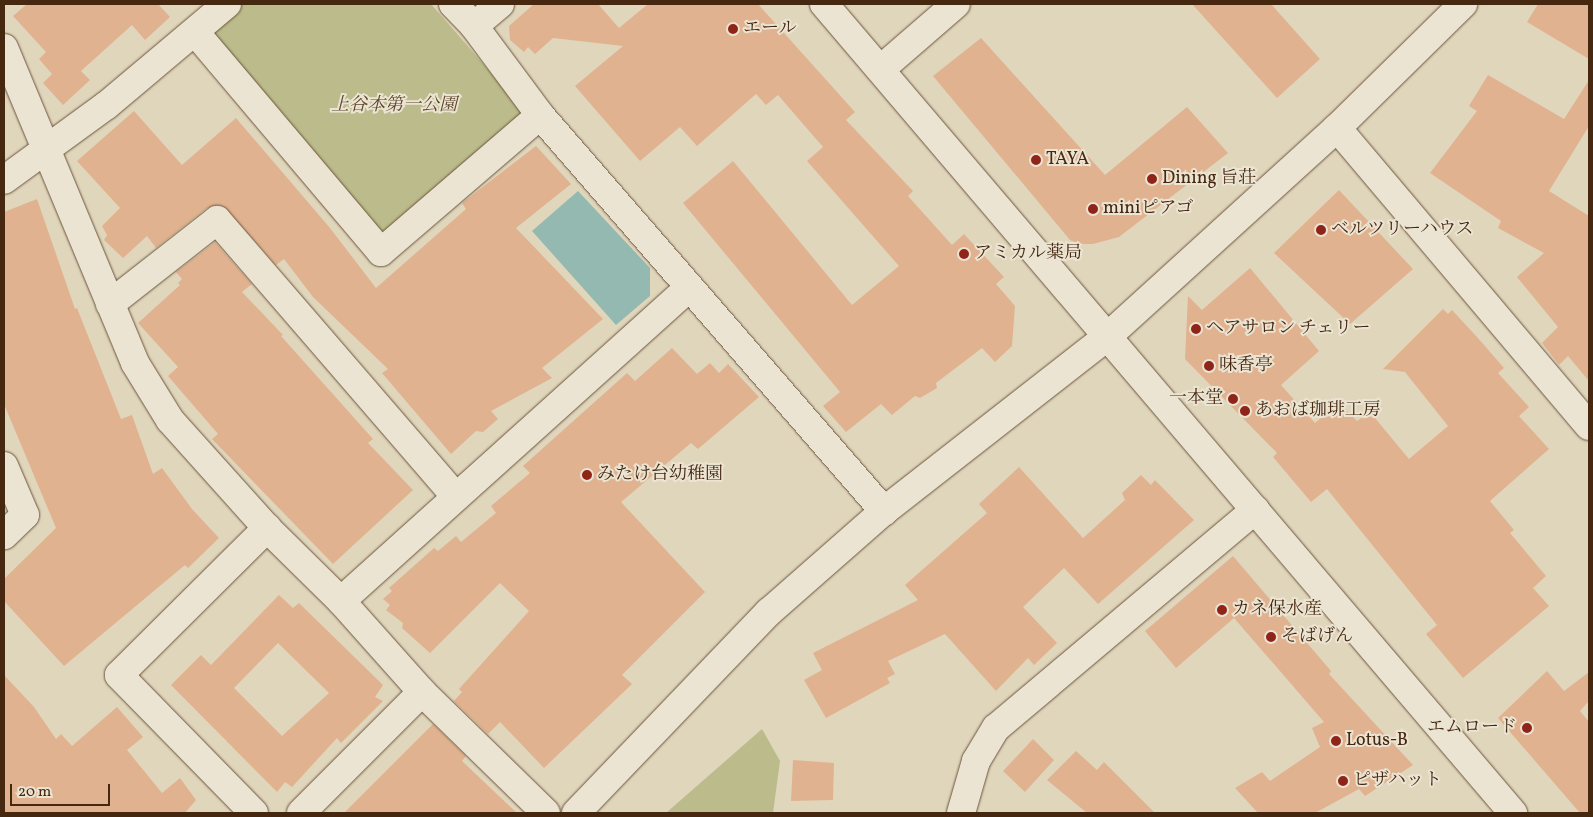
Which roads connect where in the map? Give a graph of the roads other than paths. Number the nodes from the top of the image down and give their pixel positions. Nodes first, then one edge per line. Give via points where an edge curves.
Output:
1 (227, 4) edge
2 (453, 4) edge
3 (500, 4) edge
4 (824, 4) edge
5 (956, 4) edge
6 (1464, 4) edge
7 (474, 26) junction
8 (195, 32) junction
9 (4, 48) edge
10 (881, 69) junction
11 (540, 115) junction
12 (1337, 128) junction
13 (45, 150) junction
14 (4, 180) edge
15 (690, 287) junction
16 (110, 304) junction
17 (1107, 337) junction
18 (1580, 397) edge
19 (1589, 426) edge
20 (4, 466) edge
21 (455, 496) junction
22 (1255, 510) junction
23 (884, 511) junction
24 (267, 528) junction
25 (4, 535) edge
26 (342, 601) junction
27 (422, 692) junction
28 (254, 813) edge
29 (301, 813) edge
30 (546, 813) edge
31 (576, 813) edge
32 (961, 813) edge
33 (1513, 813) edge

1 - 8 street
2 - 7 street
3 - 7 street
4 - 10 street
5 - 10 street
6 - 12 street
7 - 11 street
8 - 11 street via 381,252
8 - 13 street via 107,105
9 - 13 street
10 - 17 street
11 - 15 street
12 - 17 street
12 - 18 street
13 - 14 street
13 - 16 street
15 - 21 street
15 - 23 street
16 - 21 street via 217,220
16 - 24 street via 135,363 170,420
17 - 22 street
17 - 23 street
18 - 19 street
20 - 25 street via 26,515
21 - 26 street
22 - 32 street via 996,728 976,761
22 - 33 street
23 - 31 street via 769,612
24 - 26 street
24 - 28 street via 119,675
26 - 27 street
27 - 29 street
27 - 30 street

